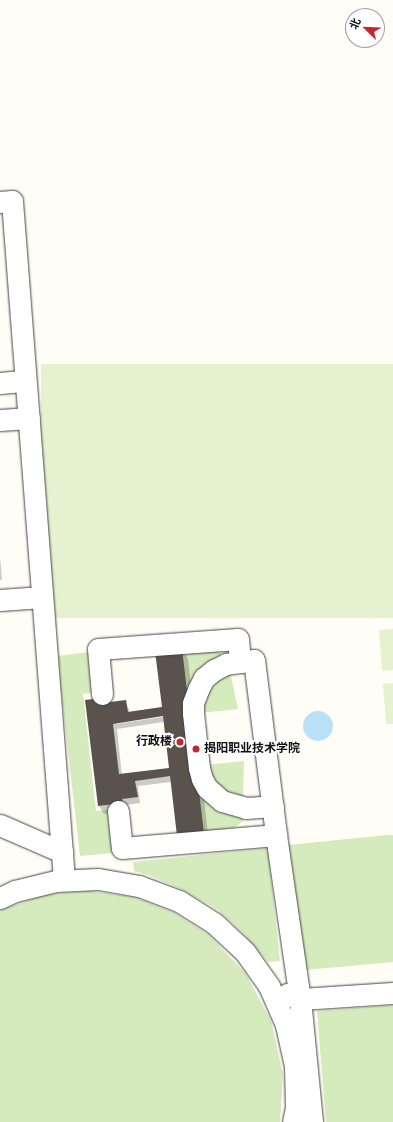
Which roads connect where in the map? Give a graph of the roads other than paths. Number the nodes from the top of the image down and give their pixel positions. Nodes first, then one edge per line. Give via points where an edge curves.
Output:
1 (0, 202) edge
2 (25, 381) junction
3 (0, 382) edge
4 (28, 418) junction
5 (0, 420) edge
6 (42, 597) junction
7 (0, 600) edge
8 (240, 662) junction
9 (102, 694) dead end
10 (273, 806) junction
11 (118, 811) dead end
12 (0, 825) edge
13 (276, 835) junction
14 (62, 852) junction
15 (64, 880) junction
16 (0, 898) edge
17 (269, 986) junction
18 (393, 993) edge
19 (300, 1000) junction
20 (293, 1122) edge
21 (312, 1122) edge

1 - 2 lane via 12,201
2 - 3 lane
2 - 4 lane
4 - 5 lane
4 - 6 lane
6 - 7 lane
6 - 14 lane
8 - 9 lane via 238,639 98,649
8 - 10 lane via 254,660
8 - 10 lane via 226,664 214,670 204,678 198,690 193,713 199,768 207,788 222,801 246,808
10 - 13 lane
11 - 13 lane via 122,848
12 - 14 lane
13 - 19 lane
14 - 15 lane
15 - 16 lane via 15,891
15 - 17 lane via 98,879 139,886 179,901 214,923 245,952
17 - 19 lane
17 - 20 lane via 286,1025 295,1066 296,1108
18 - 19 lane
19 - 21 lane

